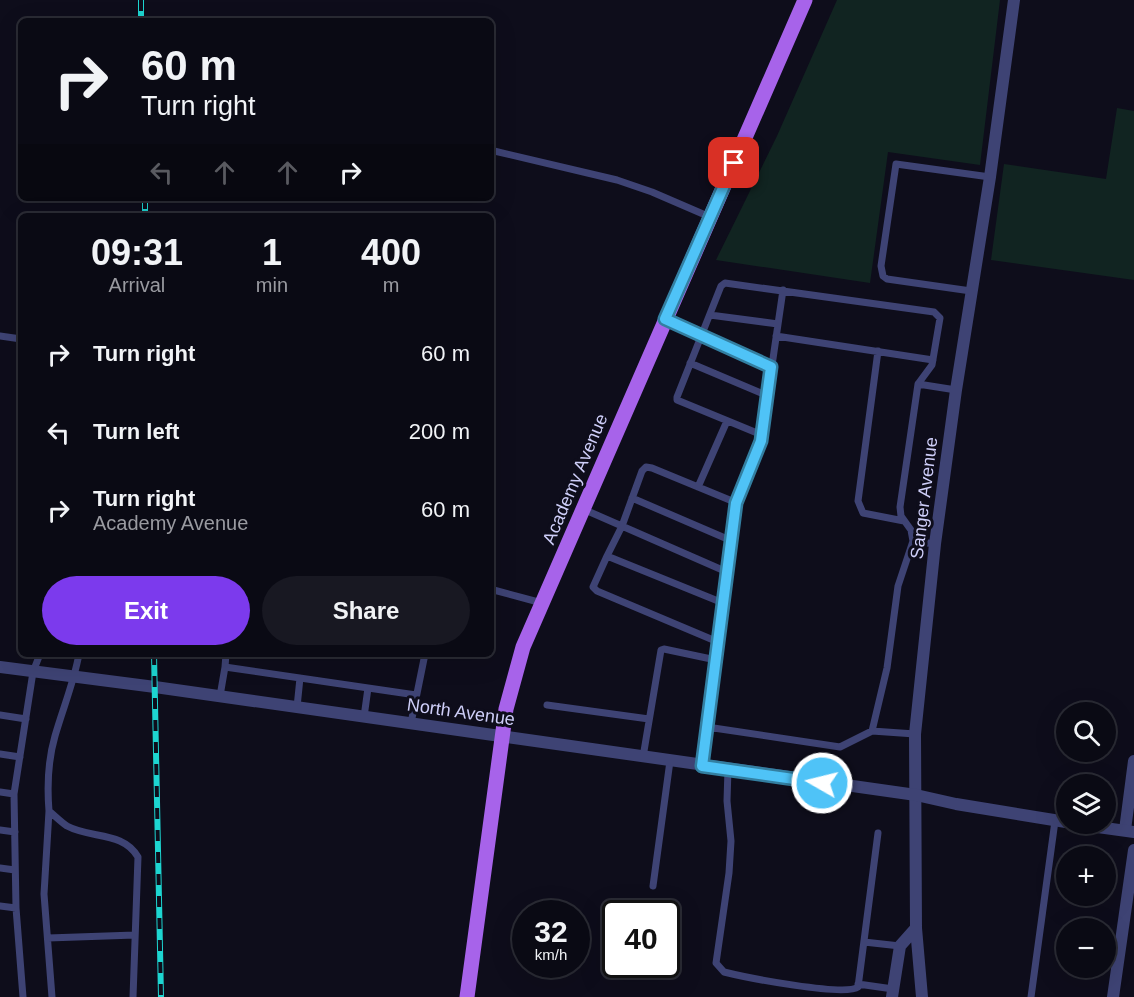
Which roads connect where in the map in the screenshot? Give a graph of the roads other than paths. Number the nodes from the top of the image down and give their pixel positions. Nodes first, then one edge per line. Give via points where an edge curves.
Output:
1 (805, 0) edge
2 (1014, 0) edge
3 (494, 151) edge
4 (990, 177) junction
5 (710, 217) junction
6 (783, 290) junction
7 (971, 291) junction
8 (710, 315) junction
9 (665, 319) junction
10 (778, 324) junction
11 (0, 336) edge
12 (702, 336) junction
13 (776, 336) junction
14 (18, 339) edge
15 (878, 351) junction
16 (933, 360) junction
17 (690, 363) junction
18 (771, 367) junction
19 (918, 384) junction
20 (956, 390) junction
21 (768, 396) junction
22 (727, 421) junction
23 (762, 435) junction
24 (698, 487) junction
25 (632, 498) junction
26 (736, 503) junction
27 (583, 509) junction
28 (904, 521) junction
29 (621, 526) junction
30 (732, 541) junction
31 (913, 541) junction
32 (935, 544) junction
33 (607, 556) junction
34 (728, 572) junction
35 (494, 590) edge
36 (542, 603) junction
37 (723, 603) junction
38 (718, 642) junction
39 (39, 657) edge
40 (78, 657) edge
41 (226, 657) edge
42 (424, 657) edge
43 (716, 660) junction
44 (0, 667) edge
45 (225, 667) junction
46 (33, 672) junction
47 (75, 677) junction
48 (300, 678) junction
49 (368, 688) junction
50 (417, 695) junction
51 (220, 696) junction
52 (547, 705) dead end
53 (297, 707) junction
54 (0, 715) edge
55 (364, 717) junction
56 (26, 719) junction
57 (649, 719) junction
58 (411, 723) junction
59 (707, 727) junction
60 (872, 731) junction
61 (915, 734) junction
62 (502, 736) junction
63 (0, 754) edge
64 (20, 757) junction
65 (643, 757) junction
66 (670, 761) junction
67 (1134, 761) edge
68 (702, 766) junction
69 (728, 770) junction
70 (0, 792) edge
71 (14, 794) junction
72 (916, 795) junction
73 (49, 811) junction
74 (1056, 820) edge
75 (0, 830) edge
76 (1129, 831) edge
77 (15, 832) junction
78 (878, 834) dead end
79 (1059, 834) edge
80 (1134, 850) edge
81 (0, 868) edge
82 (15, 870) junction
83 (653, 886) dead end
84 (0, 906) edge
85 (16, 908) junction
86 (916, 928) junction
87 (135, 935) junction
88 (48, 938) junction
89 (864, 942) junction
90 (900, 946) junction
91 (858, 984) junction
92 (892, 993) edge
93 (23, 997) edge
94 (52, 997) edge
95 (133, 997) edge
96 (467, 997) edge
97 (922, 997) edge
98 (1030, 997) edge
99 (1113, 997) edge

1 - 5 main road, Academy Avenue
2 - 4 street, Sanger Avenue
3 - 5 lane via 617,180
4 - 7 street, Sanger Avenue
4 - 7 lane via 896,164 881,266 883,276
5 - 9 main road, Academy Avenue
6 - 8 lane via 725,283
6 - 10 lane
6 - 16 lane via 934,312 940,318
7 - 20 street, Sanger Avenue
8 - 10 lane
8 - 12 lane
9 - 12 lane
9 - 27 main road, Academy Avenue
10 - 13 lane
11 - 14 lane
12 - 17 lane
12 - 18 lane
13 - 15 lane
13 - 18 lane
15 - 16 lane
15 - 28 lane via 858,501 863,513
16 - 19 lane
17 - 21 lane
17 - 22 lane via 678,400
18 - 21 lane
19 - 20 lane
19 - 28 lane via 900,507
20 - 32 street, Sanger Avenue
21 - 23 lane
22 - 23 lane
22 - 24 lane
23 - 26 lane
24 - 25 lane via 646,467
24 - 26 lane
25 - 29 lane
25 - 30 lane
26 - 30 lane
27 - 29 lane
27 - 36 main road, Academy Avenue
28 - 31 lane
29 - 33 lane
29 - 34 lane
30 - 34 lane
31 - 32 lane
31 - 60 lane via 898,586 887,668
32 - 61 street, Sanger Avenue
33 - 37 lane
33 - 38 lane via 593,588
34 - 37 lane
35 - 36 lane
36 - 62 main road, Academy Avenue via 512,682
37 - 38 lane
38 - 43 lane
39 - 46 lane
40 - 47 lane
41 - 45 lane
42 - 50 lane
43 - 57 lane via 660,650
43 - 59 lane
44 - 46 street, North Avenue
45 - 48 lane
45 - 51 lane
46 - 47 street, North Avenue
46 - 56 lane
47 - 51 street, North Avenue
47 - 73 lane via 54,737 47,785
48 - 49 lane
48 - 53 lane
49 - 50 lane
49 - 55 lane
50 - 58 lane
51 - 53 street, North Avenue
52 - 57 lane
53 - 55 street, North Avenue
54 - 56 lane
55 - 58 street, North Avenue
56 - 64 lane
57 - 65 lane
58 - 62 street, North Avenue
59 - 60 lane via 840,747
59 - 68 lane
60 - 61 lane
61 - 72 street, Sanger Avenue
62 - 65 street, North Avenue
62 - 96 main road, Academy Avenue
63 - 64 lane
64 - 71 lane
65 - 66 street, North Avenue
66 - 68 street, North Avenue
66 - 83 lane
67 - 76 street
68 - 69 street, North Avenue
69 - 72 street, North Avenue
69 - 91 lane via 731,841 716,963 724,972 738,976 829,990 854,990
70 - 71 lane
71 - 77 lane
72 - 74 street, North Avenue
72 - 86 street, Sanger Avenue
73 - 87 lane via 68,826 133,847 138,857
73 - 88 lane via 44,894
75 - 77 lane
77 - 82 lane
78 - 89 lane
79 - 98 lane
80 - 99 street
81 - 82 lane
82 - 85 lane
84 - 85 lane
85 - 93 lane
86 - 90 street
86 - 97 street, Sanger Avenue
87 - 88 lane
87 - 95 lane
88 - 94 lane
89 - 90 lane
89 - 91 lane
90 - 92 street
91 - 92 lane

